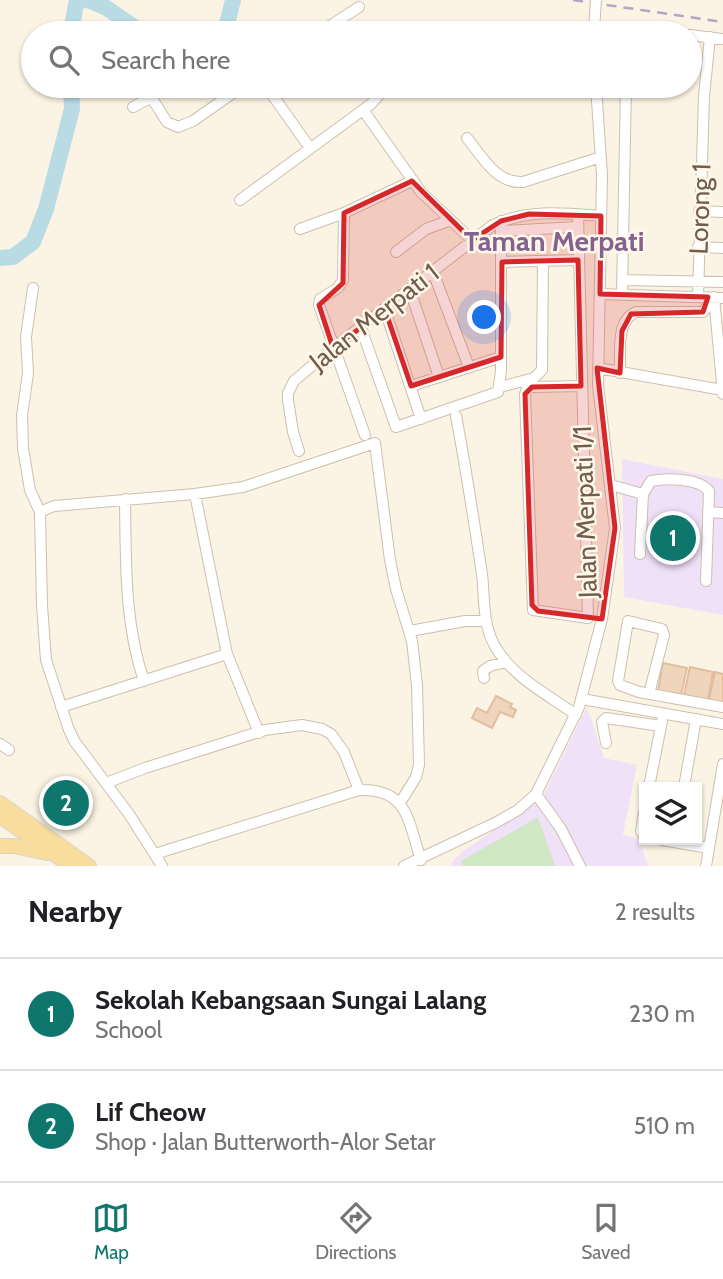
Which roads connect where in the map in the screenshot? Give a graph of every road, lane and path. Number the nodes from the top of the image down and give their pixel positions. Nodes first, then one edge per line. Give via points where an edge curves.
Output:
1 (596, 0) edge
2 (359, 7) dead end
3 (337, 21) edge
4 (595, 21) edge
5 (702, 36) edge
6 (710, 37) junction
7 (723, 39) edge
8 (226, 98) edge
9 (275, 98) edge
10 (376, 98) edge
11 (597, 98) edge
12 (626, 98) edge
13 (133, 107) dead end
14 (362, 110) junction
15 (467, 138) dead end
16 (310, 148) junction
17 (601, 158) junction
18 (412, 181) junction
19 (240, 201) dead end
20 (699, 211) junction
21 (723, 212) edge
22 (344, 213) junction
23 (578, 214) junction
24 (601, 216) junction
25 (451, 220) junction
26 (502, 226) junction
27 (577, 227) junction
28 (300, 229) dead end
29 (472, 240) junction
30 (698, 247) junction
31 (723, 248) edge
32 (397, 252) dead end
33 (578, 260) junction
34 (543, 261) junction
35 (502, 262) junction
36 (433, 272) junction
37 (622, 280) junction
38 (698, 280) junction
39 (723, 282) edge
40 (33, 288) dead end
41 (410, 290) junction
42 (600, 294) junction
43 (622, 295) junction
44 (711, 297) edge
45 (385, 310) junction
46 (360, 328) junction
47 (333, 348) junction
48 (501, 357) junction
49 (469, 367) junction
50 (598, 368) junction
51 (620, 373) junction
52 (439, 377) junction
53 (411, 386) junction
54 (581, 386) junction
55 (498, 391) junction
56 (723, 392) edge
57 (456, 416) dead end
58 (421, 419) junction
59 (365, 435) dead end
60 (299, 451) dead end
61 (611, 485) junction
62 (195, 494) junction
63 (643, 494) junction
64 (125, 499) junction
65 (40, 512) junction
66 (708, 513) junction
67 (723, 513) edge
68 (640, 554) dead end
69 (706, 581) dead end
70 (588, 618) junction
71 (602, 619) junction
72 (485, 621) junction
73 (410, 631) junction
74 (228, 654) junction
75 (506, 662) junction
76 (484, 678) dead end
77 (144, 681) junction
78 (644, 693) junction
79 (582, 699) junction
80 (61, 707) junction
81 (723, 707) edge
82 (636, 708) junction
83 (663, 713) junction
84 (576, 715) junction
85 (696, 719) junction
86 (723, 724) edge
87 (661, 726) junction
88 (259, 733) junction
89 (606, 743) dead end
90 (723, 764) edge
91 (650, 782) edge
92 (685, 782) edge
93 (106, 783) junction
94 (359, 790) junction
95 (536, 794) junction
96 (0, 803) edge
97 (400, 803) junction
98 (0, 816) edge
99 (694, 845) edge
100 (0, 846) edge
101 (709, 848) junction
102 (155, 854) junction
103 (55, 855) junction
104 (421, 860) junction
105 (71, 866) edge
106 (89, 866) edge
107 (162, 866) edge
108 (404, 866) edge
109 (580, 866) edge
110 (706, 866) edge

1 - 4 street, bridge
2 - 3 street
5 - 6 street
6 - 7 street
6 - 20 street, Lorong 1
8 - 13 street via 178,127 167,122 153,100
9 - 16 street
10 - 14 street
11 - 17 street
12 - 37 street
14 - 16 street
14 - 18 street
15 - 17 street via 497,173 514,182
16 - 19 street
17 - 24 street
18 - 22 street
18 - 25 street
20 - 21 street
20 - 30 street, Lorong 1
22 - 28 street
22 - 47 street via 343,280 319,305
23 - 24 street, Jalan Merpati 1
23 - 26 street, Jalan Merpati 1 via 541,213
23 - 27 street, Jalan Merpati 1/1
24 - 42 street
25 - 29 street
25 - 32 street via 426,229
26 - 27 street
26 - 29 street, Jalan Merpati 1
26 - 35 street
27 - 33 street, Jalan Merpati 1/1
29 - 36 street, Jalan Merpati 1
30 - 31 street
30 - 38 street, Lorong 1
33 - 34 street
33 - 54 street, Jalan Merpati 1/1
34 - 35 street
34 - 55 street via 542,370 534,378
35 - 48 street
36 - 41 street, Jalan Merpati 1
36 - 49 street
37 - 38 street
37 - 43 street
38 - 39 street
38 - 44 street, Lorong 1
40 - 65 street via 22,433 30,490
41 - 45 street, Jalan Merpati 1
41 - 52 street
42 - 43 street
42 - 50 street
43 - 44 street
44 - 51 street via 703,312 631,314 622,331
44 - 56 street, Lorong 1
45 - 46 street, Jalan Merpati 1
45 - 53 street
46 - 47 street, Jalan Merpati 1
46 - 58 street via 394,426
47 - 59 street
47 - 60 street, Jalan Merpati 1 via 290,388 288,400
48 - 49 street
48 - 55 street
49 - 52 street
50 - 51 street
50 - 61 street
51 - 56 street
52 - 53 street
53 - 58 street
54 - 70 street, Jalan Merpati 1/1
54 - 70 street, Jalan Merpati 1/1 via 527,389 525,394 533,610
55 - 58 street
57 - 72 street
61 - 63 street
61 - 71 street via 615,528
62 - 64 street
62 - 73 street via 266,481 375,443 390,560
62 - 74 street
63 - 66 street via 651,481 661,479 699,484 709,491
63 - 68 street
64 - 65 street via 54,506
64 - 77 street via 132,632
65 - 80 street via 46,660
66 - 67 street
66 - 69 street
70 - 71 street
71 - 79 street
72 - 73 street
72 - 75 street
73 - 97 street via 419,765
74 - 77 street
74 - 88 street
75 - 76 street via 486,668
75 - 84 street
77 - 80 street
78 - 78 street via 664,635 662,629 628,621 618,681 624,688
78 - 81 street
78 - 82 street
79 - 82 street
79 - 84 street
80 - 93 street via 75,742
82 - 83 street
83 - 85 street
83 - 87 street
84 - 95 street
85 - 86 street
85 - 92 street
87 - 89 street via 606,718
87 - 91 street
88 - 93 street
88 - 94 street via 289,726 327,731 344,752
90 - 101 street
93 - 102 street
94 - 97 street via 381,790
94 - 102 street
95 - 104 street via 508,816 439,855
95 - 109 street
96 - 106 main road
97 - 104 street
98 - 103 main road
99 - 101 street
100 - 103 main road
101 - 110 street
102 - 107 street
103 - 105 main road
104 - 108 street

